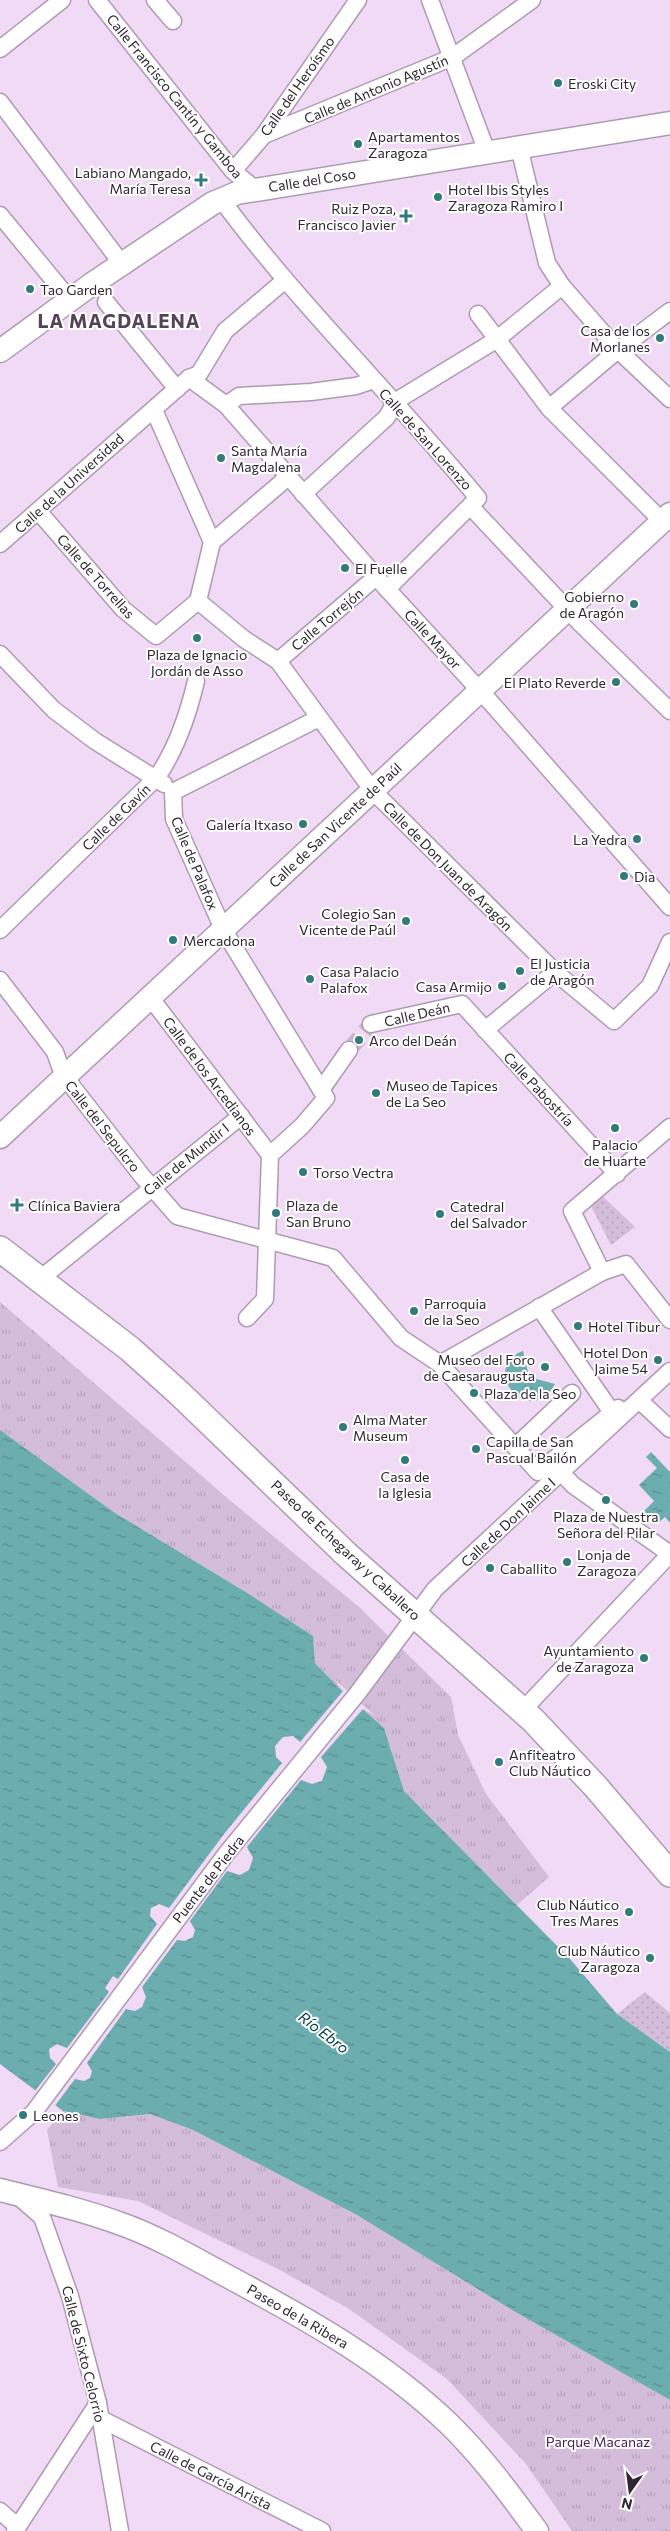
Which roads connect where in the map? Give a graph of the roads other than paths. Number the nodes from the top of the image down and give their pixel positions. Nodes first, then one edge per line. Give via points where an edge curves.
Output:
1 (62, 0) edge
2 (97, 0) edge
3 (155, 0) edge
4 (430, 0) edge
5 (532, 0) edge
6 (352, 2) edge
7 (173, 21) dead end
8 (0, 50) edge
9 (453, 57) junction
10 (0, 102) edge
11 (670, 122) edge
12 (264, 135) junction
13 (519, 147) junction
14 (487, 152) junction
15 (233, 171) junction
16 (255, 188) junction
17 (221, 199) junction
18 (0, 215) edge
19 (122, 264) junction
20 (284, 281) junction
21 (562, 286) junction
22 (70, 300) junction
23 (106, 302) dead end
24 (670, 311) edge
25 (478, 314) dead end
26 (496, 340) junction
27 (622, 348) junction
28 (0, 351) edge
29 (374, 380) junction
30 (183, 384) junction
31 (670, 399) edge
32 (394, 404) junction
33 (226, 405) junction
34 (549, 408) junction
35 (154, 410) junction
36 (288, 477) junction
37 (303, 494) junction
38 (470, 506) junction
39 (39, 512) junction
40 (666, 518) edge
41 (212, 542) junction
42 (0, 544) edge
43 (381, 583) junction
44 (198, 601) junction
45 (568, 609) junction
46 (0, 654) edge
47 (278, 661) junction
48 (196, 681) dead end
49 (480, 690) junction
50 (670, 711) edge
51 (320, 718) junction
52 (157, 778) junction
53 (373, 791) junction
54 (173, 792) junction
55 (670, 906) edge
56 (223, 929) junction
57 (0, 930) edge
58 (670, 942) edge
59 (555, 972) junction
60 (0, 980) edge
61 (150, 997) junction
62 (462, 1004) joint
63 (371, 1024) tunnel mouth
64 (485, 1030) junction
65 (349, 1050) tunnel mouth
66 (64, 1076) junction
67 (321, 1090) junction
68 (241, 1116) junction
69 (669, 1130) edge
70 (0, 1137) edge
71 (270, 1155) junction
72 (617, 1174) junction
73 (151, 1187) junction
74 (268, 1241) junction
75 (0, 1249) edge
76 (602, 1272) junction
77 (40, 1279) junction
78 (544, 1304) junction
79 (247, 1318) dead end
80 (670, 1320) edge
81 (440, 1364) junction
82 (670, 1371) edge
83 (572, 1393) dead end
84 (640, 1401) junction
85 (670, 1430) edge
86 (516, 1446) junction
87 (556, 1467) junction
88 (670, 1554) edge
89 (416, 1615) junction
90 (523, 1710) junction
91 (670, 1874) edge
92 (0, 2142) edge
93 (7, 2192) edge
94 (98, 2403) junction
95 (101, 2419) junction
96 (0, 2511) edge
97 (16, 2529) edge
98 (120, 2531) edge
99 (322, 2531) edge
100 (537, 2531) edge

1 - 8 street
2 - 15 street, Calle Francisco Cantín y Gamboa
3 - 7 street
4 - 9 street
5 - 9 street, Calle de Antonio Agustín
6 - 12 street, Calle del Heroísmo
9 - 12 street, Calle de Antonio Agustín
9 - 14 street
10 - 19 street
11 - 13 street, Calle del Coso
12 - 15 street, Calle del Heroísmo
13 - 14 street, Calle del Coso
13 - 21 street via 547,263
14 - 16 street, Calle del Coso
15 - 16 street, Calle Francisco Cantín y Gamboa
16 - 17 street, Calle del Coso
17 - 19 street, Calle del Coso
17 - 20 street, Calle de San Lorenzo
18 - 22 street
19 - 22 street, Calle del Coso
20 - 29 street, Calle de San Lorenzo
20 - 30 street, Calle de la Universidad via 225,331 199,374
21 - 26 street
21 - 27 street
22 - 28 street, Calle del Coso
23 - 30 street, Calle Mayor
24 - 27 street
25 - 26 street
26 - 32 street
26 - 34 street
27 - 31 street
27 - 34 street
29 - 32 street, Calle de San Lorenzo
29 - 33 street via 356,386 311,392 239,396
30 - 33 street, Calle Mayor
30 - 35 street, Calle de la Universidad
32 - 37 street via 387,417
32 - 38 street, Calle de San Lorenzo via 423,431 478,498
33 - 36 street, Calle Mayor
34 - 40 street
35 - 39 street, Calle de la Universidad
35 - 41 street
36 - 37 street, Calle Mayor
36 - 41 street
37 - 43 street, Calle Mayor
38 - 43 street, Calle Torrejón
38 - 45 street, Calle de San Lorenzo
39 - 42 street, Calle de la Universidad
39 - 44 street, Calle de Torrellas via 123,609 156,636
40 - 45 street, Calle de San Vicente de Paúl
41 - 44 street
43 - 47 street, Calle Torrejón
43 - 49 street, Calle Mayor
44 - 47 street, Calle de Don Juan de Aragón via 244,639
45 - 49 street, Calle de San Vicente de Paúl
45 - 50 street, Calle de San Lorenzo
46 - 52 street via 54,710 95,741
47 - 51 street, Calle de Don Juan de Aragón
48 - 52 street, Calle de Gavín via 185,722
49 - 53 street, Calle de San Vicente de Paúl
49 - 55 street, Calle Mayor
51 - 53 street, Calle de Don Juan de Aragón
51 - 54 street
52 - 54 street
52 - 57 street, Calle de Gavín
53 - 56 street, Calle de San Vicente de Paúl
53 - 59 street, Calle de Don Juan de Aragón
54 - 56 street, Calle de Palafox via 174,819
56 - 61 street, Calle de San Vicente de Paúl
56 - 67 street, Calle de Palafox
58 - 59 street, Calle de Don Juan de Aragón via 650,986 614,1022
59 - 64 street
60 - 66 street, Calle del Sepulcro via 56,1052
61 - 66 street, Calle de San Vicente de Paúl
61 - 68 street, Calle de los Arcedianos
62 - 63 street, Calle Deán
62 - 64 street, Calle Pabostría
64 - 72 street, Calle Pabostría
65 - 67 street
66 - 70 street, Calle de San Vicente de Paúl
66 - 73 street, Calle del Sepulcro
67 - 71 street via 326,1098 308,1120
68 - 71 street, Calle de los Arcedianos
68 - 73 street, Calle de Mundir I
69 - 72 street
71 - 74 street
72 - 76 street via 572,1211
73 - 74 street, Calle del Sepulcro via 177,1216
73 - 77 street, Calle de Mundir I
74 - 79 street via 265,1298
74 - 81 street via 333,1258 401,1338
75 - 77 main road, Paseo de Echegaray y Caballero
76 - 78 street
76 - 80 street via 626,1264
77 - 89 main road, Paseo de Echegaray y Caballero via 180,1393 346,1554
78 - 81 street
78 - 87 street via 568,1346 614,1410
81 - 86 street
82 - 84 street, Calle de Don Jaime I
83 - 86 street
84 - 85 street
84 - 87 street, Calle de Don Jaime I
86 - 87 street via 538,1472
87 - 88 street via 573,1484
87 - 89 street, Calle de Don Jaime I via 435,1589
88 - 90 street
89 - 90 main road, Paseo de Echegaray y Caballero
89 - 92 street, Puente de Piedra via 357,1694 226,1854 34,2112
90 - 91 main road, Paseo de Echegaray y Caballero via 596,1787
93 - 94 street, Calle de Sixto Celorrio via 42,2217 70,2296
93 - 100 street, Paseo de la Ribera via 110,2220 144,2233 333,2334 400,2382 449,2424 482,2459
94 - 95 street, Calle de Sixto Celorrio
94 - 97 street
95 - 98 street, Calle de Sixto Celorrio
95 - 99 street, Calle de García Arista
96 - 97 street

